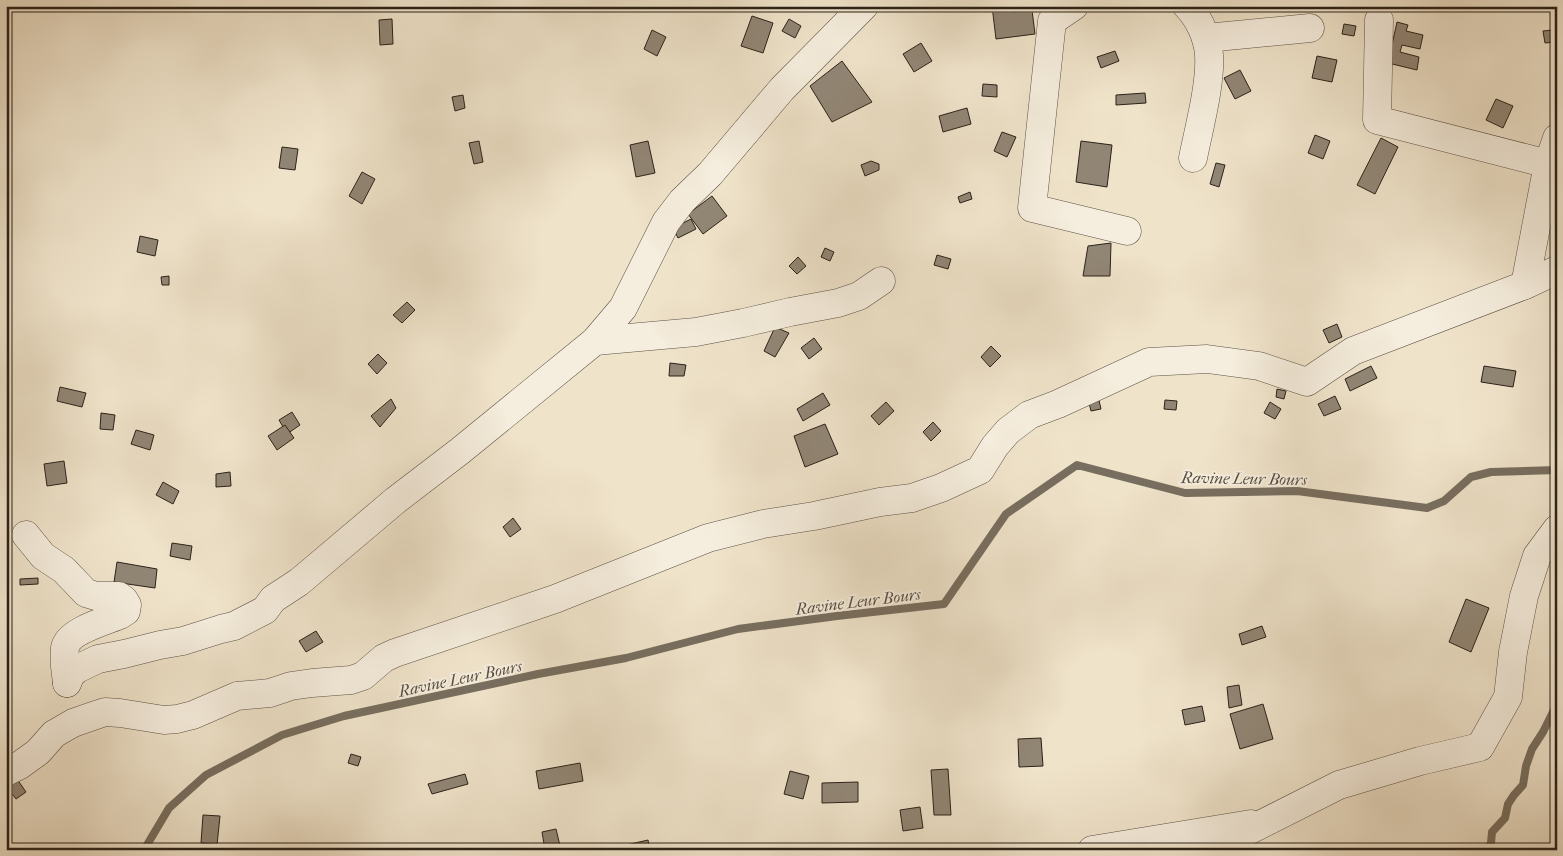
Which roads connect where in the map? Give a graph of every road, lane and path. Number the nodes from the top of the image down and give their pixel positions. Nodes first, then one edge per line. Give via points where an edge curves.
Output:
1 (864, 6) edge
2 (1074, 6) edge
3 (1187, 6) edge
4 (1379, 20) dead end
5 (1310, 28) dead end
6 (1206, 38) junction
7 (1557, 138) edge
8 (1193, 158) dead end
9 (1548, 164) junction
10 (1127, 231) dead end
11 (1557, 270) edge
12 (881, 281) dead end
13 (1525, 285) junction
14 (594, 341) junction
15 (1557, 529) edge
16 (26, 535) dead end
17 (6, 772) edge
18 (1269, 821) junction
19 (1092, 850) edge
20 (1221, 850) edge

1 - 14 street via 782,89 710,174 682,201 666,222 623,308
2 - 10 street via 1052,21 1032,208
3 - 6 street via 1195,14
4 - 9 street via 1377,120
5 - 6 street
6 - 8 street via 1210,54 1208,81
7 - 9 street
9 - 13 street
11 - 13 street
12 - 14 street via 859,296 838,303 743,323 696,332
13 - 17 street via 1354,351 1307,382 1259,366 1207,359 1149,362 1029,415 1008,431 980,470 941,488 912,498 763,524 708,538 555,599 395,653 363,676 351,680 237,696 177,719 104,712 54,734 38,752
14 - 16 street via 299,582 273,599 265,610 234,626 183,641 98,659 77,669 67,683 65,648 69,639 82,630 126,612 127,605 119,596 86,593 64,570 43,556
15 - 18 street via 1537,556 1524,596 1508,698 1480,747 1339,784
18 - 19 street
18 - 20 street via 1232,840

